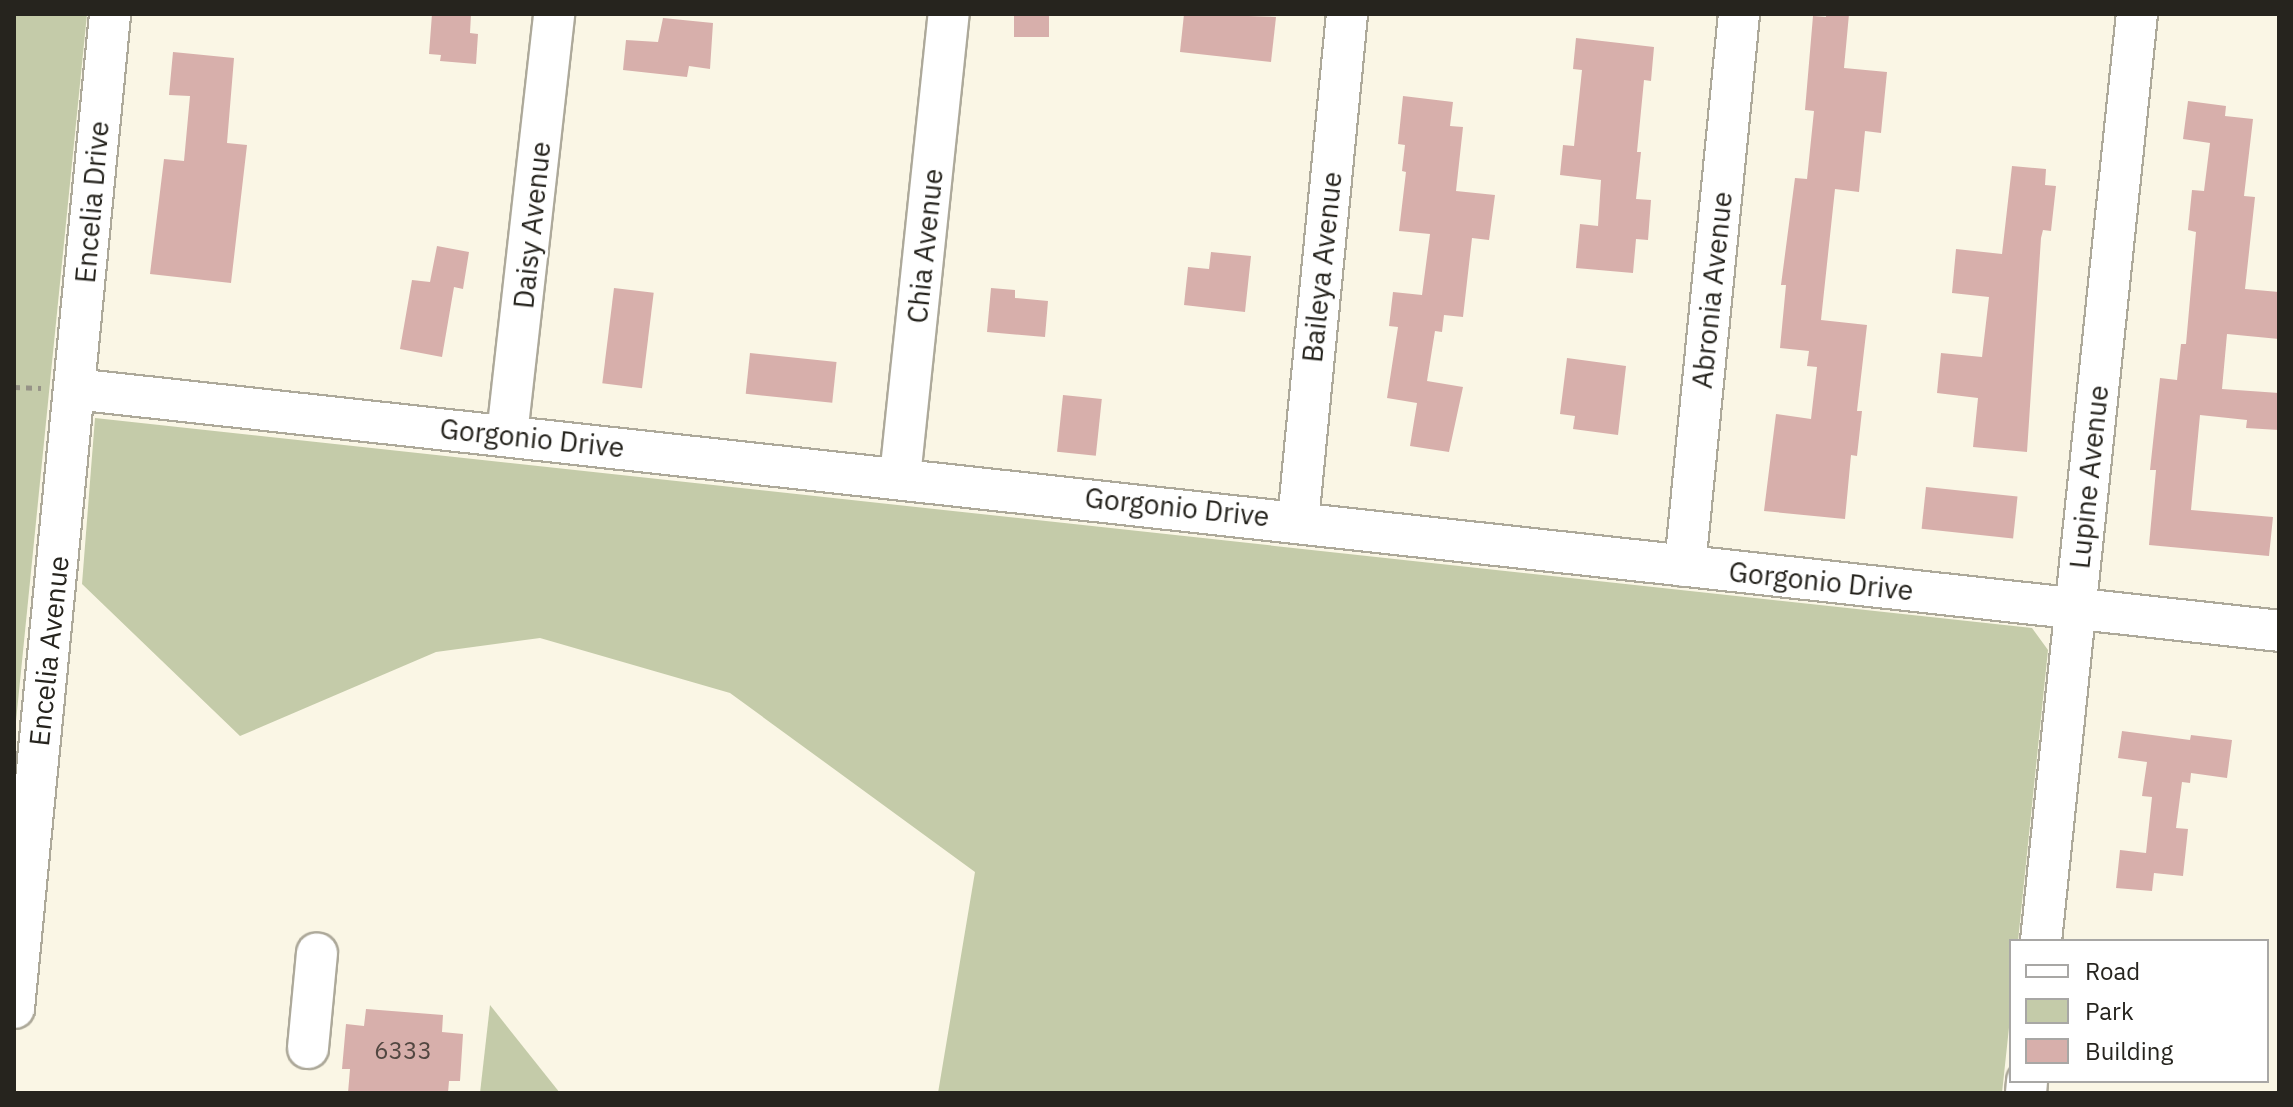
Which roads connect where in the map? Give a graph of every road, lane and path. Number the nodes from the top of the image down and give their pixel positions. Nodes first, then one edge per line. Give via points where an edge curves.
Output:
1 (110, 14) edge
2 (554, 14) edge
3 (949, 14) edge
4 (1347, 14) edge
5 (1739, 14) edge
6 (2137, 14) edge
7 (74, 389) junction
8 (507, 435) junction
9 (900, 477) junction
10 (1298, 521) junction
11 (1685, 566) junction
12 (2075, 608) junction
13 (2279, 631) edge
14 (2041, 939) edge
15 (317, 953) dead end
16 (14, 1008) edge
17 (308, 1048) dead end

1 - 7 street, Encelia Drive
2 - 8 street, Daisy Avenue
3 - 9 street, Chia Avenue
4 - 10 street, Baileya Avenue
5 - 11 street, Abronia Avenue
6 - 12 street, Lupine Avenue
7 - 8 street, Gorgonio Drive
7 - 16 street, Encelia Avenue
8 - 9 street, Gorgonio Drive
9 - 10 street, Gorgonio Drive
10 - 11 street, Gorgonio Drive
11 - 12 street, Gorgonio Drive
12 - 13 street, Gorgonio Drive
12 - 14 street, Lupine Avenue
15 - 17 street

